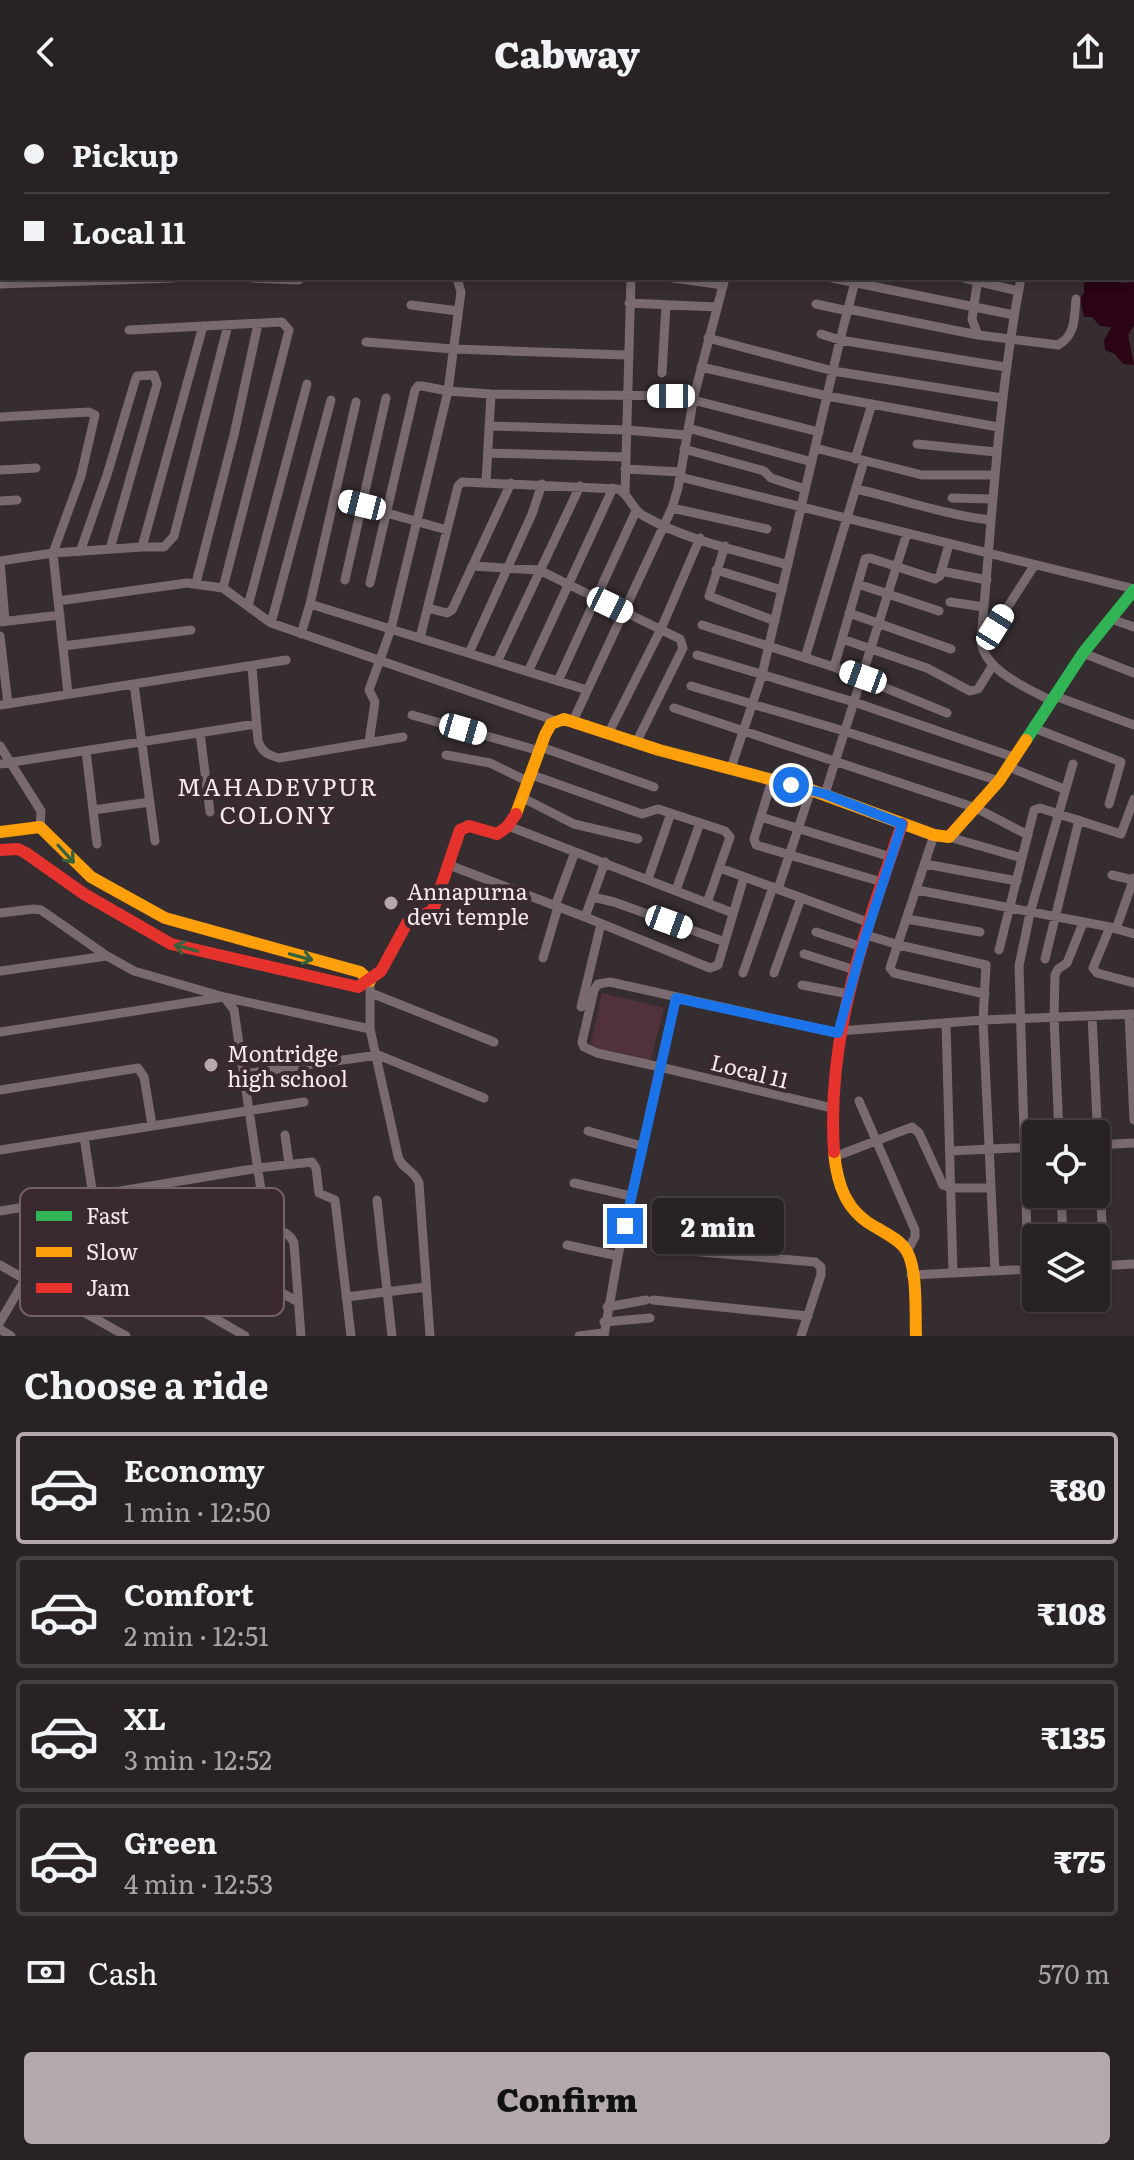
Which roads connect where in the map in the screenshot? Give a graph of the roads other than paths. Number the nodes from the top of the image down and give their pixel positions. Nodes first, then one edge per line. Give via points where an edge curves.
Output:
1 (116, 280) edge
2 (458, 280) edge
3 (631, 280) edge
4 (856, 280) edge
5 (978, 280) edge
6 (1021, 280) edge
7 (724, 281) edge
8 (0, 284) edge
9 (1018, 291) junction
10 (1076, 299) dead end
11 (629, 303) junction
12 (816, 304) dead end
13 (411, 305) dead end
14 (666, 305) junction
15 (972, 306) junction
16 (716, 307) junction
17 (848, 310) junction
18 (458, 311) junction
19 (1014, 315) junction
20 (258, 324) junction
21 (228, 325) junction
22 (203, 326) junction
23 (129, 330) dead end
24 (821, 334) dead end
25 (978, 335) junction
26 (708, 338) junction
27 (840, 340) junction
28 (1009, 340) junction
29 (366, 342) dead end
30 (453, 349) junction
31 (627, 355) junction
32 (701, 367) junction
33 (1005, 367) junction
34 (833, 371) junction
35 (662, 373) dead end
36 (307, 384) dead end
37 (448, 391) junction
38 (491, 394) junction
39 (626, 395) junction
40 (827, 396) junction
41 (386, 398) dead end
42 (694, 398) junction
43 (1002, 398) junction
44 (331, 400) dead end
45 (356, 402) dead end
46 (872, 404) junction
47 (0, 417) edge
48 (489, 426) junction
49 (998, 427) junction
50 (626, 430) junction
51 (687, 431) junction
52 (819, 432) junction
53 (917, 444) dead end
54 (815, 448) junction
55 (684, 449) junction
56 (996, 452) junction
57 (488, 453) junction
58 (625, 457) junction
59 (860, 460) junction
60 (812, 462) junction
61 (36, 468) dead end
62 (625, 469) junction
63 (0, 470) edge
64 (680, 475) junction
65 (994, 475) junction
66 (486, 482) junction
67 (511, 483) junction
68 (542, 484) junction
69 (580, 486) junction
70 (613, 488) junction
71 (805, 489) junction
72 (856, 489) junction
73 (625, 493) junction
74 (334, 498) junction
75 (952, 498) dead end
76 (992, 499) junction
77 (17, 500) dead end
78 (0, 501) edge
79 (362, 505) junction
80 (672, 508) junction
81 (801, 509) junction
82 (636, 511) junction
83 (388, 513) junction
84 (847, 519) junction
85 (991, 520) junction
86 (419, 522) junction
87 (664, 526) junction
88 (767, 529) dead end
89 (447, 530) junction
90 (907, 533) junction
91 (700, 538) junction
92 (949, 544) junction
93 (725, 546) junction
94 (142, 547) junction
95 (110, 549) junction
96 (80, 552) junction
97 (53, 553) junction
98 (989, 555) junction
99 (788, 565) junction
100 (472, 566) junction
101 (897, 566) junction
102 (1034, 566) junction
103 (508, 567) junction
104 (539, 570) junction
105 (716, 570) junction
106 (941, 571) junction
107 (345, 580) dead end
108 (987, 580) junction
109 (196, 583) junction
110 (370, 583) dead end
111 (568, 584) junction
112 (858, 584) junction
113 (223, 588) junction
114 (782, 590) junction
115 (1134, 590) edge
116 (888, 594) junction
117 (595, 597) junction
118 (58, 601) junction
119 (950, 602) dead end
120 (310, 604) junction
121 (248, 606) junction
122 (984, 607) junction
123 (428, 608) junction
124 (939, 611) dead end
125 (625, 612) junction
126 (849, 613) junction
127 (60, 615) junction
128 (1111, 619) junction
129 (2, 621) edge
130 (775, 621) junction
131 (271, 623) junction
132 (879, 624) junction
133 (702, 625) dead end
134 (1134, 627) edge
135 (391, 629) junction
136 (661, 629) junction
137 (191, 630) dead end
138 (301, 634) junction
139 (0, 636) edge
140 (420, 638) junction
141 (842, 639) junction
142 (63, 646) junction
143 (769, 648) junction
144 (871, 648) junction
145 (982, 648) junction
146 (951, 649) dead end
147 (469, 653) junction
148 (1083, 653) junction
149 (697, 655) dead end
150 (805, 658) junction
151 (380, 659) junction
152 (286, 660) dead end
153 (497, 662) junction
154 (993, 665) junction
155 (252, 667) junction
156 (834, 667) junction
157 (528, 672) junction
158 (1134, 673) edge
159 (762, 675) junction
160 (863, 677) junction
161 (558, 681) junction
162 (134, 684) junction
163 (691, 686) dead end
164 (587, 690) junction
165 (68, 694) junction
166 (1053, 699) junction
167 (854, 702) junction
168 (4, 704) edge
169 (753, 705) junction
170 (674, 708) dead end
171 (947, 713) dead end
172 (412, 715) dead end
173 (556, 721) junction
174 (573, 721) junction
175 (256, 724) junction
176 (1134, 725) edge
177 (1034, 728) junction
178 (743, 731) junction
179 (844, 731) junction
180 (200, 733) junction
181 (608, 734) junction
182 (403, 737) dead end
183 (143, 742) junction
184 (369, 742) junction
185 (636, 743) junction
186 (0, 746) edge
187 (540, 749) junction
188 (86, 751) junction
189 (446, 755) dead end
190 (11, 762) junction
191 (835, 762) junction
192 (1012, 762) junction
193 (0, 764) edge
194 (1073, 764) dead end
195 (731, 768) junction
196 (531, 778) junction
197 (772, 780) junction
198 (999, 781) junction
199 (654, 787) dead end
200 (1064, 789) junction
201 (811, 790) junction
202 (825, 794) junction
203 (523, 798) junction
204 (1134, 799) edge
205 (150, 802) junction
206 (1109, 804) dead end
207 (976, 808) junction
208 (93, 810) junction
209 (210, 812) dead end
210 (671, 813) junction
211 (1057, 813) junction
212 (761, 817) junction
213 (1079, 820) junction
214 (700, 823) junction
215 (902, 824) junction
216 (508, 826) junction
217 (40, 827) junction
218 (798, 828) junction
219 (22, 829) junction
220 (0, 832) edge
221 (934, 835) junction
222 (1028, 835) junction
223 (949, 837) junction
224 (638, 839) dead end
225 (155, 841) dead end
226 (97, 844) dead end
227 (18, 849) junction
228 (0, 850) edge
229 (575, 852) junction
230 (789, 855) junction
231 (891, 857) junction
232 (1022, 858) junction
233 (605, 862) junction
234 (925, 864) junction
235 (449, 865) junction
236 (720, 868) junction
237 (1112, 875) dead end
238 (744, 877) junction
239 (648, 879) junction
240 (1134, 879) edge
241 (1017, 881) junction
242 (882, 882) junction
243 (775, 888) junction
244 (676, 890) junction
245 (917, 890) junction
246 (593, 897) junction
247 (801, 898) junction
248 (707, 903) junction
249 (557, 906) junction
250 (1010, 909) junction
251 (0, 913) edge
252 (733, 913) junction
253 (1030, 913) junction
254 (585, 917) junction
255 (1055, 917) junction
256 (907, 919) junction
257 (1083, 923) junction
258 (601, 924) junction
259 (1113, 928) junction
260 (816, 932) dead end
261 (980, 932) dead end
262 (1134, 934) edge
263 (866, 935) junction
264 (725, 942) junction
265 (899, 945) junction
266 (999, 950) dead end
267 (804, 954) dead end
268 (107, 956) junction
269 (543, 958) dead end
270 (1045, 959) dead end
271 (855, 970) junction
272 (0, 971) edge
273 (743, 973) dead end
274 (774, 973) dead end
275 (1134, 983) edge
276 (802, 985) dead end
277 (370, 987) junction
278 (849, 994) junction
279 (985, 994) junction
280 (224, 997) junction
281 (676, 998) junction
282 (581, 1007) dead end
283 (1132, 1014) edge
284 (1092, 1016) junction
285 (1054, 1017) junction
286 (1019, 1019) junction
287 (983, 1020) junction
288 (946, 1023) junction
289 (370, 1029) junction
290 (0, 1032) edge
291 (839, 1032) junction
292 (494, 1042) dead end
293 (378, 1055) junction
294 (660, 1067) junction
295 (243, 1074) junction
296 (0, 1090) edge
297 (484, 1098) dead end
298 (859, 1101) dead end
299 (304, 1102) dead end
300 (832, 1108) junction
301 (249, 1110) junction
302 (1023, 1120) edge
303 (1058, 1120) edge
304 (1096, 1120) edge
305 (1134, 1120) edge
306 (152, 1125) junction
307 (588, 1131) dead end
308 (285, 1135) dead end
309 (84, 1137) junction
310 (876, 1141) junction
311 (1134, 1143) edge
312 (1110, 1144) edge
313 (642, 1146) junction
314 (1022, 1148) edge
315 (989, 1149) junction
316 (0, 1150) edge
317 (950, 1151) junction
318 (834, 1157) junction
319 (289, 1164) junction
320 (258, 1168) junction
321 (574, 1183) dead end
322 (92, 1188) edge
323 (140, 1188) edge
324 (261, 1188) edge
325 (951, 1188) junction
326 (991, 1188) junction
327 (631, 1196) junction
328 (377, 1200) dead end
329 (20, 1208) edge
330 (0, 1211) edge
331 (284, 1232) edge
332 (567, 1245) dead end
333 (655, 1248) dead end
334 (907, 1252) junction
335 (618, 1256) junction
336 (1134, 1264) edge
337 (0, 1265) edge
338 (1110, 1265) edge
339 (1022, 1270) edge
340 (995, 1271) junction
341 (953, 1273) junction
342 (911, 1275) junction
343 (20, 1276) edge
344 (426, 1287) junction
345 (20, 1288) edge
346 (387, 1292) junction
347 (284, 1294) edge
348 (346, 1297) junction
349 (298, 1302) junction
350 (607, 1307) junction
351 (91, 1316) edge
352 (210, 1316) edge
353 (808, 1316) junction
354 (650, 1318) dead end
355 (0, 1322) edge
356 (604, 1322) junction
357 (0, 1329) edge
358 (604, 1335) edge
359 (11, 1336) edge
360 (126, 1336) edge
361 (245, 1336) edge
362 (301, 1336) edge
363 (351, 1336) edge
364 (392, 1336) edge
365 (430, 1336) edge
366 (579, 1336) edge
367 (801, 1336) edge
368 (916, 1336) edge

1 - 8 street
2 - 18 street
3 - 11 street
4 - 15 street
4 - 17 street
5 - 9 street
5 - 15 street
6 - 9 street
7 - 16 street
9 - 19 street
10 - 28 street via 1073,329 1062,343
11 - 14 street
11 - 31 street
12 - 17 street
13 - 18 street
14 - 16 street
14 - 35 street
15 - 19 street
15 - 25 street
16 - 26 street
17 - 25 street
17 - 27 street
18 - 30 street
19 - 28 street
20 - 21 street
20 - 109 street
20 - 113 street via 282,322 289,338
21 - 22 street
21 - 94 street via 174,536 164,547
22 - 23 street
22 - 94 street
24 - 27 street
25 - 28 street
26 - 32 street
26 - 34 street
27 - 33 street
27 - 34 street
28 - 33 street
29 - 30 street
30 - 31 street
30 - 37 street
31 - 39 street
32 - 40 street
32 - 42 street
33 - 43 street
34 - 40 street
34 - 43 street
36 - 121 street
37 - 38 street
37 - 83 street via 422,386 415,390
37 - 86 street
38 - 39 street
38 - 48 street
39 - 42 street
39 - 50 street
40 - 46 street
40 - 52 street
41 - 79 street
42 - 51 street
42 - 52 street
43 - 49 street
44 - 131 street
45 - 74 street
46 - 49 street
46 - 59 street
47 - 97 street via 95,415 81,476
48 - 50 street
48 - 57 street
49 - 56 street
50 - 51 street
50 - 58 street
51 - 55 street
51 - 60 street
52 - 54 street
53 - 56 street
54 - 59 street
54 - 60 street
55 - 64 street
55 - 71 street via 764,471
56 - 65 street
57 - 58 street
57 - 66 street
58 - 62 street
59 - 65 street via 922,475
59 - 72 street
60 - 71 street
61 - 63 street
62 - 64 street
62 - 73 street
64 - 80 street
64 - 81 street
65 - 76 street
66 - 67 street
66 - 89 street via 458,486
67 - 68 street
67 - 100 street
68 - 69 street
68 - 103 street
69 - 70 street
69 - 104 street
70 - 73 street
70 - 111 street
71 - 81 street
72 - 84 street
72 - 85 street
73 - 82 street
74 - 79 street
74 - 120 street
75 - 76 street
76 - 85 street
77 - 78 street
79 - 83 street
79 - 107 street
80 - 87 street
80 - 88 street
81 - 84 street
81 - 99 street
82 - 87 street
82 - 117 street
83 - 86 street
83 - 110 street
84 - 90 street
84 - 150 street
85 - 98 street
86 - 89 street
86 - 135 street
87 - 91 street
87 - 125 street
89 - 123 street
90 - 92 street
90 - 101 street
91 - 93 street
91 - 136 street
92 - 98 street
92 - 106 street
93 - 99 street
93 - 105 street
94 - 95 street
95 - 96 street
95 - 96 street via 157,384 154,375 137,376
96 - 97 street
97 - 118 street
97 - 129 street via 0,561
98 - 102 street
98 - 108 street
99 - 114 street
100 - 103 street
100 - 123 street via 450,612
101 - 106 street via 933,579
101 - 112 street via 866,558
101 - 116 street
102 - 115 street
102 - 145 street
103 - 104 street
103 - 147 street
104 - 111 street
104 - 153 street
105 - 114 street
105 - 130 street via 709,596
106 - 108 street
108 - 122 street
109 - 113 street
109 - 118 street
111 - 117 street
111 - 157 street
112 - 116 street
112 - 126 street
113 - 121 street
114 - 130 street
115 - 128 street
116 - 124 street
116 - 132 street
117 - 125 street
117 - 161 street
118 - 127 street
119 - 122 street
120 - 135 street
120 - 138 street
121 - 131 street
122 - 145 street
123 - 140 street
125 - 136 street
125 - 164 street
126 - 132 street
126 - 141 street
127 - 129 street
127 - 142 street
128 - 134 street
128 - 148 street
130 - 143 street
131 - 138 street
132 - 144 street
132 - 146 street
133 - 143 street
135 - 140 street
135 - 151 street
136 - 181 street
136 - 185 street via 680,639 683,648
137 - 142 street
138 - 151 street
139 - 168 street
140 - 147 street
141 - 144 street
141 - 156 street
142 - 165 street
143 - 150 street
143 - 159 street
144 - 154 street via 970,691 978,689
144 - 160 street
145 - 154 street
147 - 153 street
148 - 158 street
148 - 166 street
149 - 159 street
150 - 156 street
151 - 173 street
151 - 184 street via 369,690 375,702
152 - 155 street
153 - 157 street
154 - 166 street
155 - 162 street
155 - 175 street
156 - 160 street
157 - 161 street
159 - 167 street
159 - 169 street
160 - 167 street
160 - 171 street
161 - 164 street
162 - 165 street
162 - 183 street
163 - 169 street
164 - 174 street
165 - 168 street
166 - 176 street
166 - 177 street
167 - 179 street
167 - 192 street
169 - 178 street
169 - 179 street
170 - 178 street
172 - 187 street
173 - 174 street
173 - 187 street
174 - 181 street
175 - 180 street
175 - 184 street via 262,750 279,758
177 - 192 street
177 - 206 street via 1121,762
178 - 191 street
178 - 195 street
179 - 191 street
179 - 198 street
180 - 183 street
180 - 209 street
181 - 185 street
182 - 184 street
183 - 188 street
183 - 205 street
185 - 195 street
186 - 190 street
187 - 196 street
187 - 199 street
188 - 190 street
188 - 208 street
189 - 196 street
190 - 193 street
190 - 217 street via 41,811
191 - 202 street
191 - 207 street
192 - 198 street
192 - 200 street
194 - 200 street
195 - 197 street
196 - 203 street
196 - 210 street via 642,814 655,809
197 - 201 street
197 - 212 street
198 - 207 street
200 - 211 street
201 - 202 street
201 - 218 street
202 - 215 street
203 - 216 street
203 - 224 street via 574,824
204 - 213 street via 1121,834
205 - 208 street
205 - 225 street
207 - 222 street
207 - 223 street
208 - 226 street
210 - 214 street
210 - 239 street
211 - 213 street
211 - 222 street via 1037,808
211 - 253 street
212 - 218 street
212 - 230 street via 755,844
213 - 255 street
214 - 236 street via 730,837
214 - 244 street
215 - 221 street
215 - 231 street
216 - 229 street
216 - 235 street via 497,834 464,827
217 - 219 street
217 -> 277 street via 91,877 165,918 360,972
218 - 230 street
218 - 231 street
219 - 220 street
219 - 227 street
221 - 223 street
221 - 234 street
222 - 232 street
223 - 232 street
227 - 228 street
277 -> 227 street via 171,944
229 - 233 street
229 - 249 street
230 - 242 street
230 - 243 street
231 - 242 street
232 - 241 street
233 - 239 street
233 - 246 street
234 - 241 street
234 - 245 street
235 - 249 street
235 - 277 street via 433,910 407,923
236 - 238 street
236 - 248 street
237 - 240 street
238 - 243 street
238 - 252 street
239 - 244 street
240 - 259 street
241 - 250 street
242 - 263 street
243 - 247 street
243 - 273 street
244 - 248 street
245 - 250 street
245 - 256 street
246 - 254 street
246 - 264 street
247 - 263 street
247 - 274 street
248 - 252 street
249 - 254 street
249 - 269 street
250 - 253 street
250 - 266 street
251 - 268 street via 41,910
252 - 264 street
253 - 255 street
253 - 286 street via 1019,966
254 - 258 street
255 - 257 street
255 - 270 street
256 - 261 street
256 - 265 street
257 - 259 street
257 - 285 street via 1067,963 1055,975
258 - 264 street via 710,968 718,965
258 - 282 street
259 - 262 street
259 - 275 street via 1093,968
260 - 263 street
263 - 265 street
263 - 271 street
265 - 279 street via 986,964
265 - 279 street via 890,965 894,973
267 - 271 street
268 - 272 street
268 - 280 street via 148,977
271 - 278 street
276 - 278 street
277 - 289 street
277 - 292 street
278 - 291 street
279 - 287 street
280 - 289 street
280 - 290 street
280 - 295 street via 234,1010
281 - 291 street
281 - 294 street
281 - 294 street, Local 11 via 610,982 594,990 584,1047
283 - 284 street
283 - 305 street
284 - 285 street
284 - 304 street
285 - 286 street
285 - 303 street
286 - 287 street
286 - 302 street
287 - 288 street
287 - 315 street
288 - 291 street
288 - 317 street
289 - 293 street
291 - 300 street
293 - 295 street
293 - 297 street
293 - 344 street via 400,1162 419,1183
294 - 300 street, Local 11
294 - 313 street
295 - 301 street
296 - 306 street via 138,1068
298 - 310 street
299 - 301 street
300 - 318 street
301 - 306 street
301 - 320 street
306 - 309 street
307 - 313 street
308 - 319 street
309 - 316 street
309 - 322 street
310 - 318 street
310 - 325 street via 912,1127 943,1185
310 - 334 street via 915,1230
311 - 312 street
313 - 327 street
314 - 315 street
315 - 317 street
315 - 326 street
317 - 325 street
318 - 334 street via 848,1206
319 - 320 street
319 - 348 street via 312,1162 319,1193 335,1200
320 - 323 street
320 - 324 street
321 - 327 street
325 - 326 street
325 - 341 street
326 - 340 street
327 - 335 street
328 - 346 street
329 - 330 street
331 - 349 street via 292,1237
332 - 335 street
333 - 353 street via 815,1262 821,1275
334 - 342 street
335 - 350 street
336 - 338 street
337 - 343 street
339 - 340 street
340 - 341 street
341 - 342 street
342 - 368 street
344 - 346 street
344 - 365 street
345 - 355 street
346 - 348 street
346 - 364 street
347 - 349 street
348 - 363 street
349 - 362 street
350 - 353 street via 650,1300
350 - 356 street
351 - 360 street
352 - 361 street
353 - 367 street
354 - 356 street
356 - 358 street
357 - 359 street
358 - 366 street

